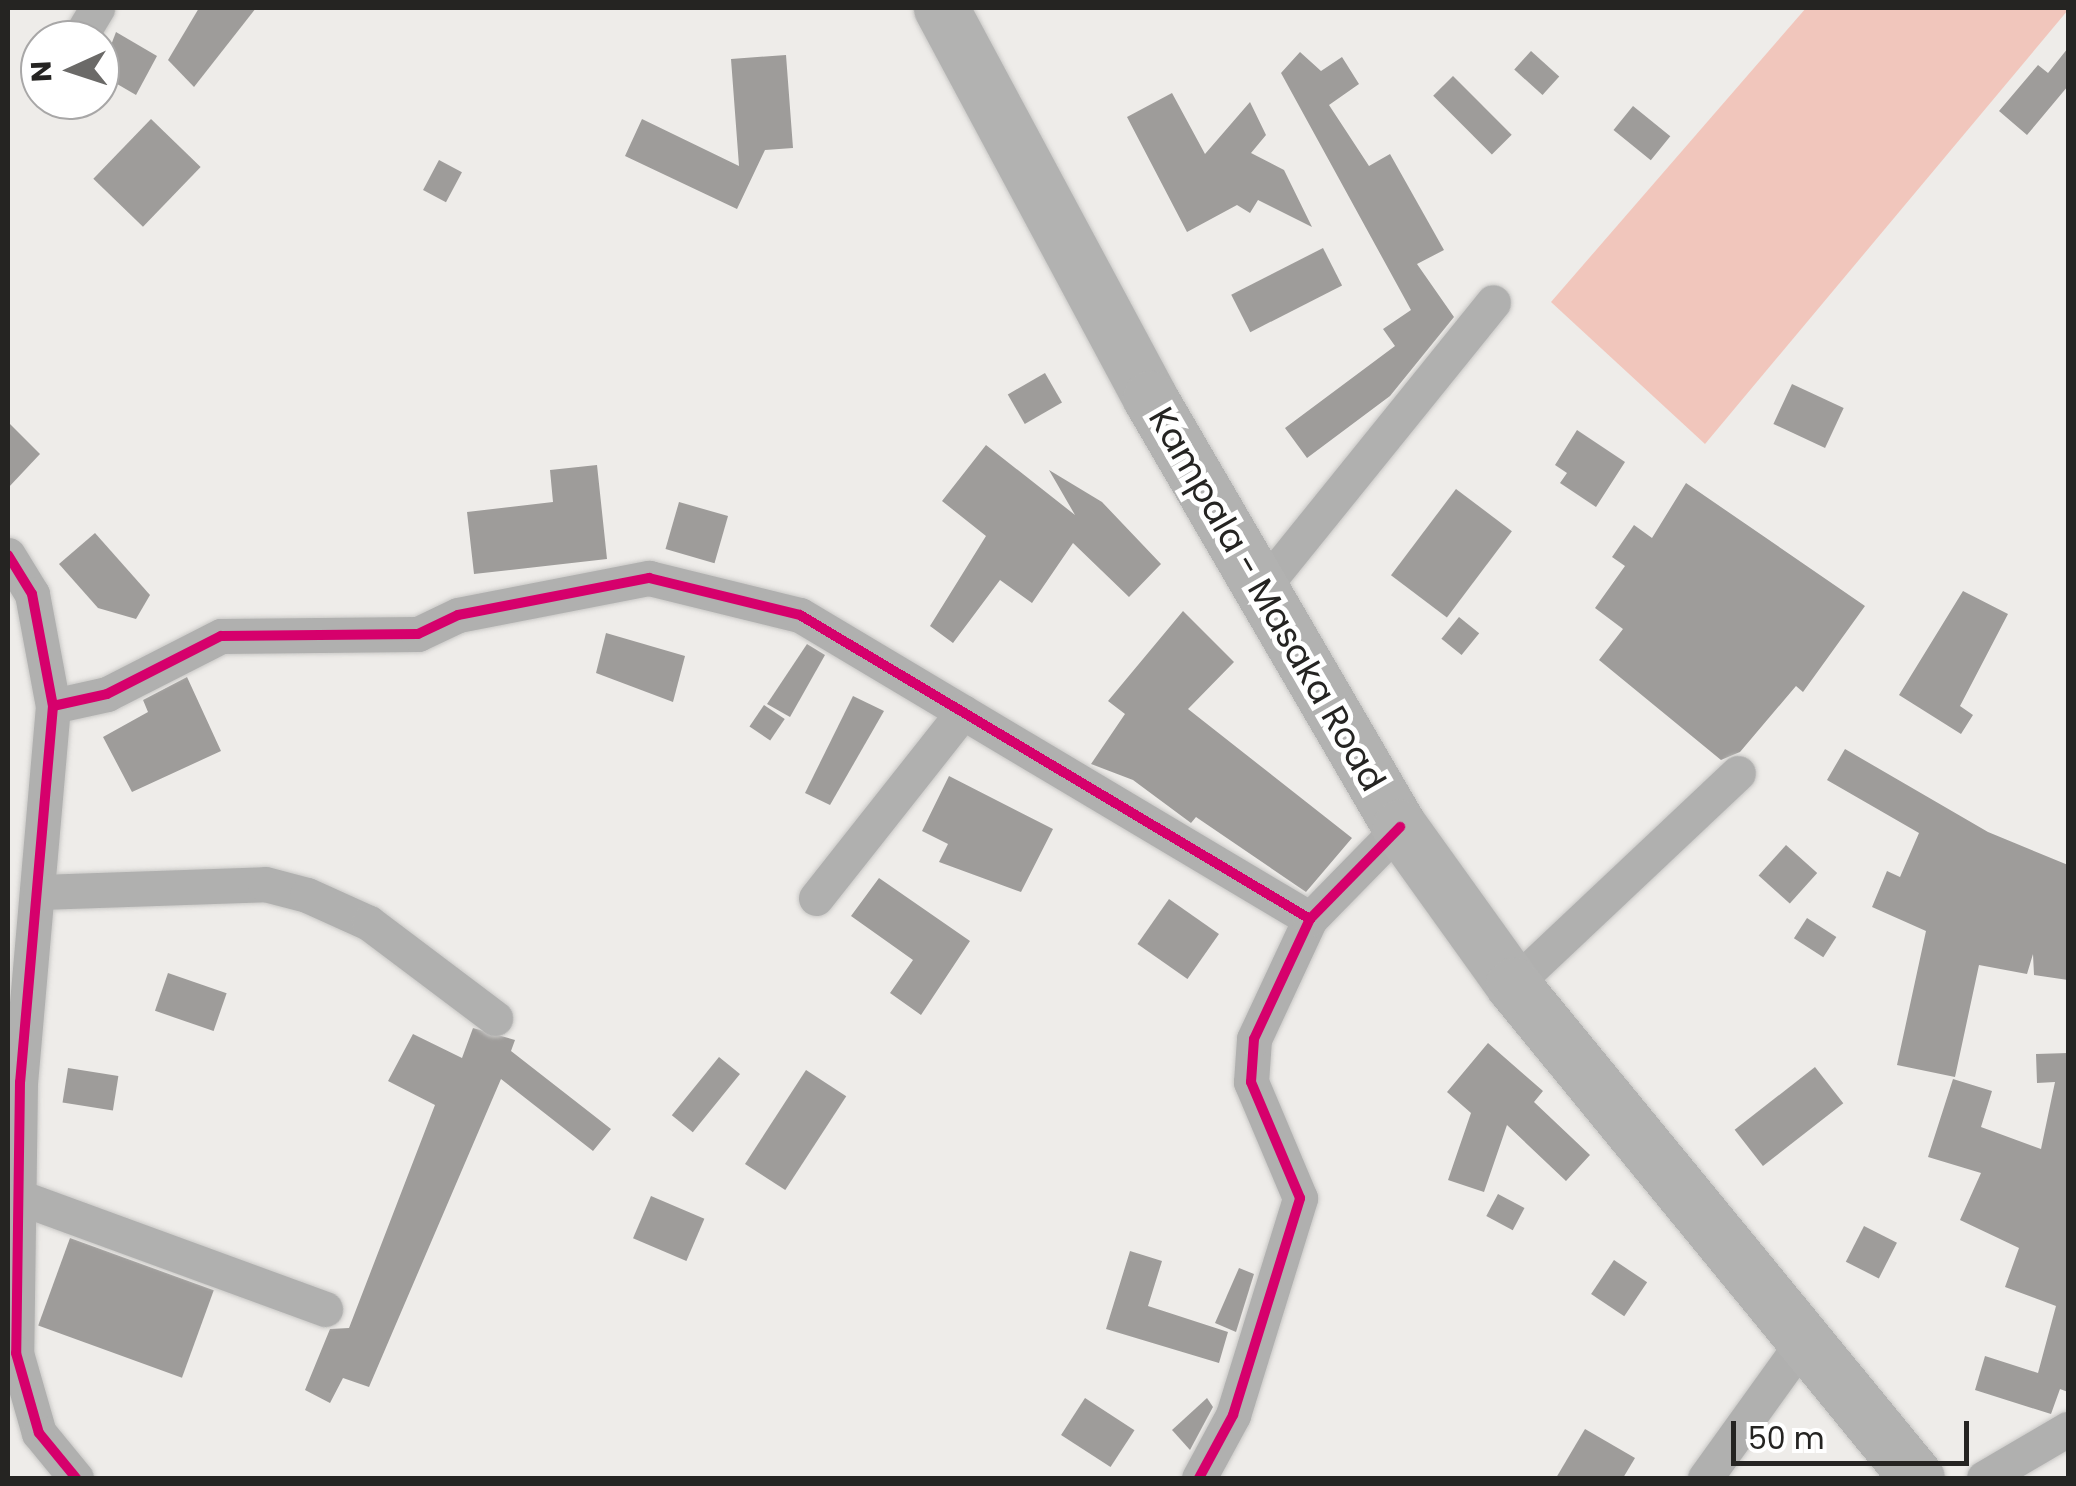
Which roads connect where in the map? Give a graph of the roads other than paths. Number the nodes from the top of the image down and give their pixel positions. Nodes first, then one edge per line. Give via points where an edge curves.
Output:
1 (941, 8) edge
2 (1493, 302) dead end
3 (8, 555) edge
4 (1260, 591) junction
5 (53, 706) junction
6 (963, 712) junction
7 (1738, 773) dead end
8 (1400, 828) junction
9 (40, 892) junction
10 (816, 898) dead end
11 (1310, 919) junction
12 (1513, 985) junction
13 (495, 1018) dead end
14 (19, 1197) junction
15 (325, 1309) dead end
16 (1800, 1346) junction
17 (2068, 1429) edge
18 (76, 1478) edge
19 (1199, 1478) edge
20 (1705, 1478) edge
21 (1917, 1478) edge
22 (1984, 1478) edge

1 - 4 main road, Kampala - Masaka Road
2 - 4 street
3 - 5 street via 32,594
4 - 8 main road, Kampala - Masaka Road
5 - 6 street via 107,694 221,636 418,634 458,615 649,578 800,615
5 - 9 street
6 - 10 street
6 - 11 street
7 - 12 street
8 - 11 street
8 - 12 main road, Kampala - Masaka Road
9 - 13 street via 265,884 307,895 368,923
9 - 14 street via 20,1082
11 - 19 street via 1254,1039 1251,1082 1300,1198 1233,1415
12 - 16 main road, Kampala - Masaka Road
14 - 15 street
14 - 18 street via 16,1353 39,1433
16 - 20 street
16 - 21 main road, Kampala - Masaka Road
17 - 22 street

